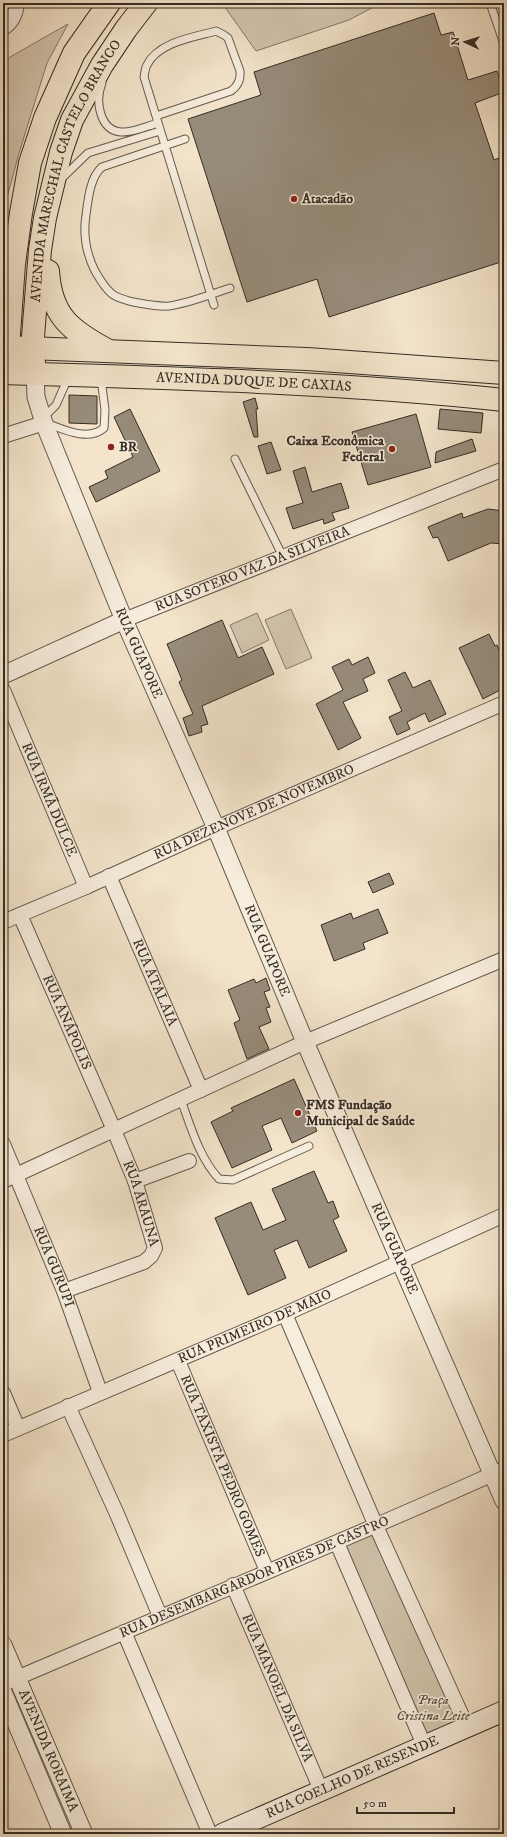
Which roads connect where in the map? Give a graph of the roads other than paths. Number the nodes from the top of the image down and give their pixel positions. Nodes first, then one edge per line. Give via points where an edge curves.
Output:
1 (17, 3) edge
2 (109, 3) edge
3 (146, 3) edge
4 (490, 3) edge
5 (3, 28) edge
6 (126, 29) junction
7 (504, 44) edge
8 (157, 119) junction
9 (160, 131) junction
10 (186, 139) dead end
11 (164, 145) junction
12 (53, 186) junction
13 (21, 213) junction
14 (45, 218) junction
15 (3, 256) edge
16 (230, 288) dead end
17 (210, 294) junction
18 (214, 305) dead end
19 (6, 348) edge
20 (32, 349) junction
21 (112, 352) junction
22 (17, 373) edge
23 (504, 373) edge
24 (69, 375) junction
25 (101, 376) junction
26 (504, 400) edge
27 (44, 421) junction
28 (3, 436) edge
29 (235, 459) dead end
30 (504, 469) edge
31 (283, 557) junction
32 (124, 620) junction
33 (3, 676) edge
34 (3, 690) edge
35 (504, 703) edge
36 (216, 828) junction
37 (109, 876) junction
38 (86, 887) junction
39 (20, 915) junction
40 (3, 922) edge
41 (504, 959) edge
42 (305, 1042) junction
43 (201, 1090) junction
44 (181, 1100) junction
45 (114, 1130) junction
46 (3, 1144) edge
47 (310, 1146) dead end
48 (189, 1161) dead end
49 (9, 1178) edge
50 (135, 1181) junction
51 (504, 1215) edge
52 (401, 1262) junction
53 (64, 1291) junction
54 (285, 1314) junction
55 (178, 1360) junction
56 (100, 1392) junction
57 (3, 1393) edge
58 (68, 1406) junction
59 (18, 1428) junction
60 (3, 1435) edge
61 (498, 1472) edge
62 (504, 1501) edge
63 (376, 1526) junction
64 (336, 1543) junction
65 (267, 1571) junction
66 (233, 1585) junction
67 (160, 1616) junction
68 (124, 1632) junction
69 (3, 1645) edge
70 (10, 1681) edge
71 (3, 1692) edge
72 (504, 1711) edge
73 (467, 1727) junction
74 (424, 1745) junction
75 (321, 1790) junction
76 (63, 1834) edge
77 (84, 1834) edge
78 (210, 1834) edge
79 (222, 1834) edge

1 - 5 street via 14,17 9,25
2 - 13 main road, AVENIDA MARECHAL CASTELO BRANCO via 74,53 45,118 30,163
3 - 6 main road, AVENIDA MARECHAL CASTELO BRANCO
4 - 7 lane
6 - 8 lane via 100,88 102,118 116,131 123,132
6 - 12 main road, AVENIDA MARECHAL CASTELO BRANCO via 102,64 72,120
8 - 8 lane via 237,87 240,70 228,38 216,31 207,33 169,46 153,56 146,66 144,77
8 - 9 lane
9 - 11 lane
9 - 12 lane via 88,154
10 - 11 lane
11 - 17 lane
11 - 17 lane via 97,171 84,224 91,263 112,294 123,299 168,306
12 - 14 main road, AVENIDA MARECHAL CASTELO BRANCO
13 - 15 main road
13 - 19 main road, AVENIDA MARECHAL CASTELO BRANCO
14 - 20 main road, AVENIDA MARECHAL CASTELO BRANCO
14 - 21 main road via 49,284 59,315 81,336
16 - 17 lane
17 - 18 lane
19 - 20 main road, AVENIDA DUQUE DE CAXIAS
19 - 22 main road, AVENIDA MARECHAL CASTELO BRANCO
20 - 21 main road, AVENIDA DUQUE DE CAXIAS
20 - 22 main road
21 - 23 main road, AVENIDA DUQUE DE CAXIAS via 306,359
22 - 24 main road, AVENIDA DUQUE DE CAXIAS
22 - 27 street, RUA GUAPORE via 36,397
24 - 25 main road, AVENIDA DUQUE DE CAXIAS
24 - 27 lane via 56,405
25 - 26 main road, AVENIDA DUQUE DE CAXIAS via 330,386
25 - 27 lane via 104,428 98,433 84,435
27 - 28 street
27 - 32 street, RUA GUAPORE
29 - 31 lane
30 - 31 street, RUA SOTERO VAZ DA SILVEIRA
31 - 32 street, RUA SOTERO VAZ DA SILVEIRA
32 - 33 street, RUA SOTERO VAZ DA SILVEIRA
32 - 36 street, RUA GUAPORE
34 - 38 street, RUA IRMÃ DULCE
35 - 36 street, RUA DEZENOVE DE NOVEMBRO
36 - 37 street, RUA DEZENOVE DE NOVEMBRO
36 - 42 street, RUA GUAPORE
37 - 38 street, RUA DEZENOVE DE NOVEMBRO
37 - 43 street, RUA ATALAIA
38 - 39 street, RUA DEZENOVE DE NOVEMBRO
39 - 40 street, RUA DEZENOVE DE NOVEMBRO
39 - 45 street, RUA ANÁPOLIS
41 - 42 street
42 - 43 street
42 - 52 street, RUA GUAPORE
43 - 44 street
44 - 45 street
44 - 47 lane via 203,1155 219,1179 233,1180
45 - 49 street
45 - 50 street, RUA ARAUNA
46 - 49 street, RUA GURUPI
48 - 50 street
49 - 53 street, RUA GURUPI
50 - 53 street, RUA ARAUNA via 154,1240 155,1248 151,1256 144,1262
51 - 52 street, RUA PRIMEIRO DE MAIO
52 - 54 street, RUA PRIMEIRO DE MAIO
52 - 61 street, RUA GUAPORE
53 - 56 street, RUA GURUPI
54 - 55 street, RUA PRIMEIRO DE MAIO
54 - 63 street
55 - 56 street, RUA PRIMEIRO DE MAIO
55 - 65 street, RUA TAXISTA PEDRO GOMES
56 - 58 street, RUA PRIMEIRO DE MAIO
57 - 59 street
58 - 59 street, RUA PRIMEIRO DE MAIO
58 - 67 street
59 - 60 street, RUA PRIMEIRO DE MAIO
61 - 62 street, RUA GUAPORE
61 - 63 street, RUA DESEMBARGARDOR PIRES DE CASTRO
63 - 64 street, RUA DESEMBARGARDOR PIRES DE CASTRO
63 - 73 street
64 - 65 street, RUA DESEMBARGARDOR PIRES DE CASTRO
64 - 74 street
65 - 66 street, RUA DESEMBARGARDOR PIRES DE CASTRO
66 - 67 street, RUA DESEMBARGARDOR PIRES DE CASTRO
66 - 75 street, RUA MANOEL DA SILVA
67 - 68 street, RUA DESEMBARGARDOR PIRES DE CASTRO
68 - 70 street, RUA DESEMBARGARDOR PIRES DE CASTRO
68 - 78 street
69 - 70 street, AVENIDA RORAIMA
70 - 77 street, AVENIDA RORAIMA
71 - 76 street, AVENIDA RORAIMA
72 - 73 main road, RUA COELHO DE RESENDE
73 - 74 main road, RUA COELHO DE RESENDE
74 - 75 main road, RUA COELHO DE RESENDE
75 - 79 main road, RUA COELHO DE RESENDE

